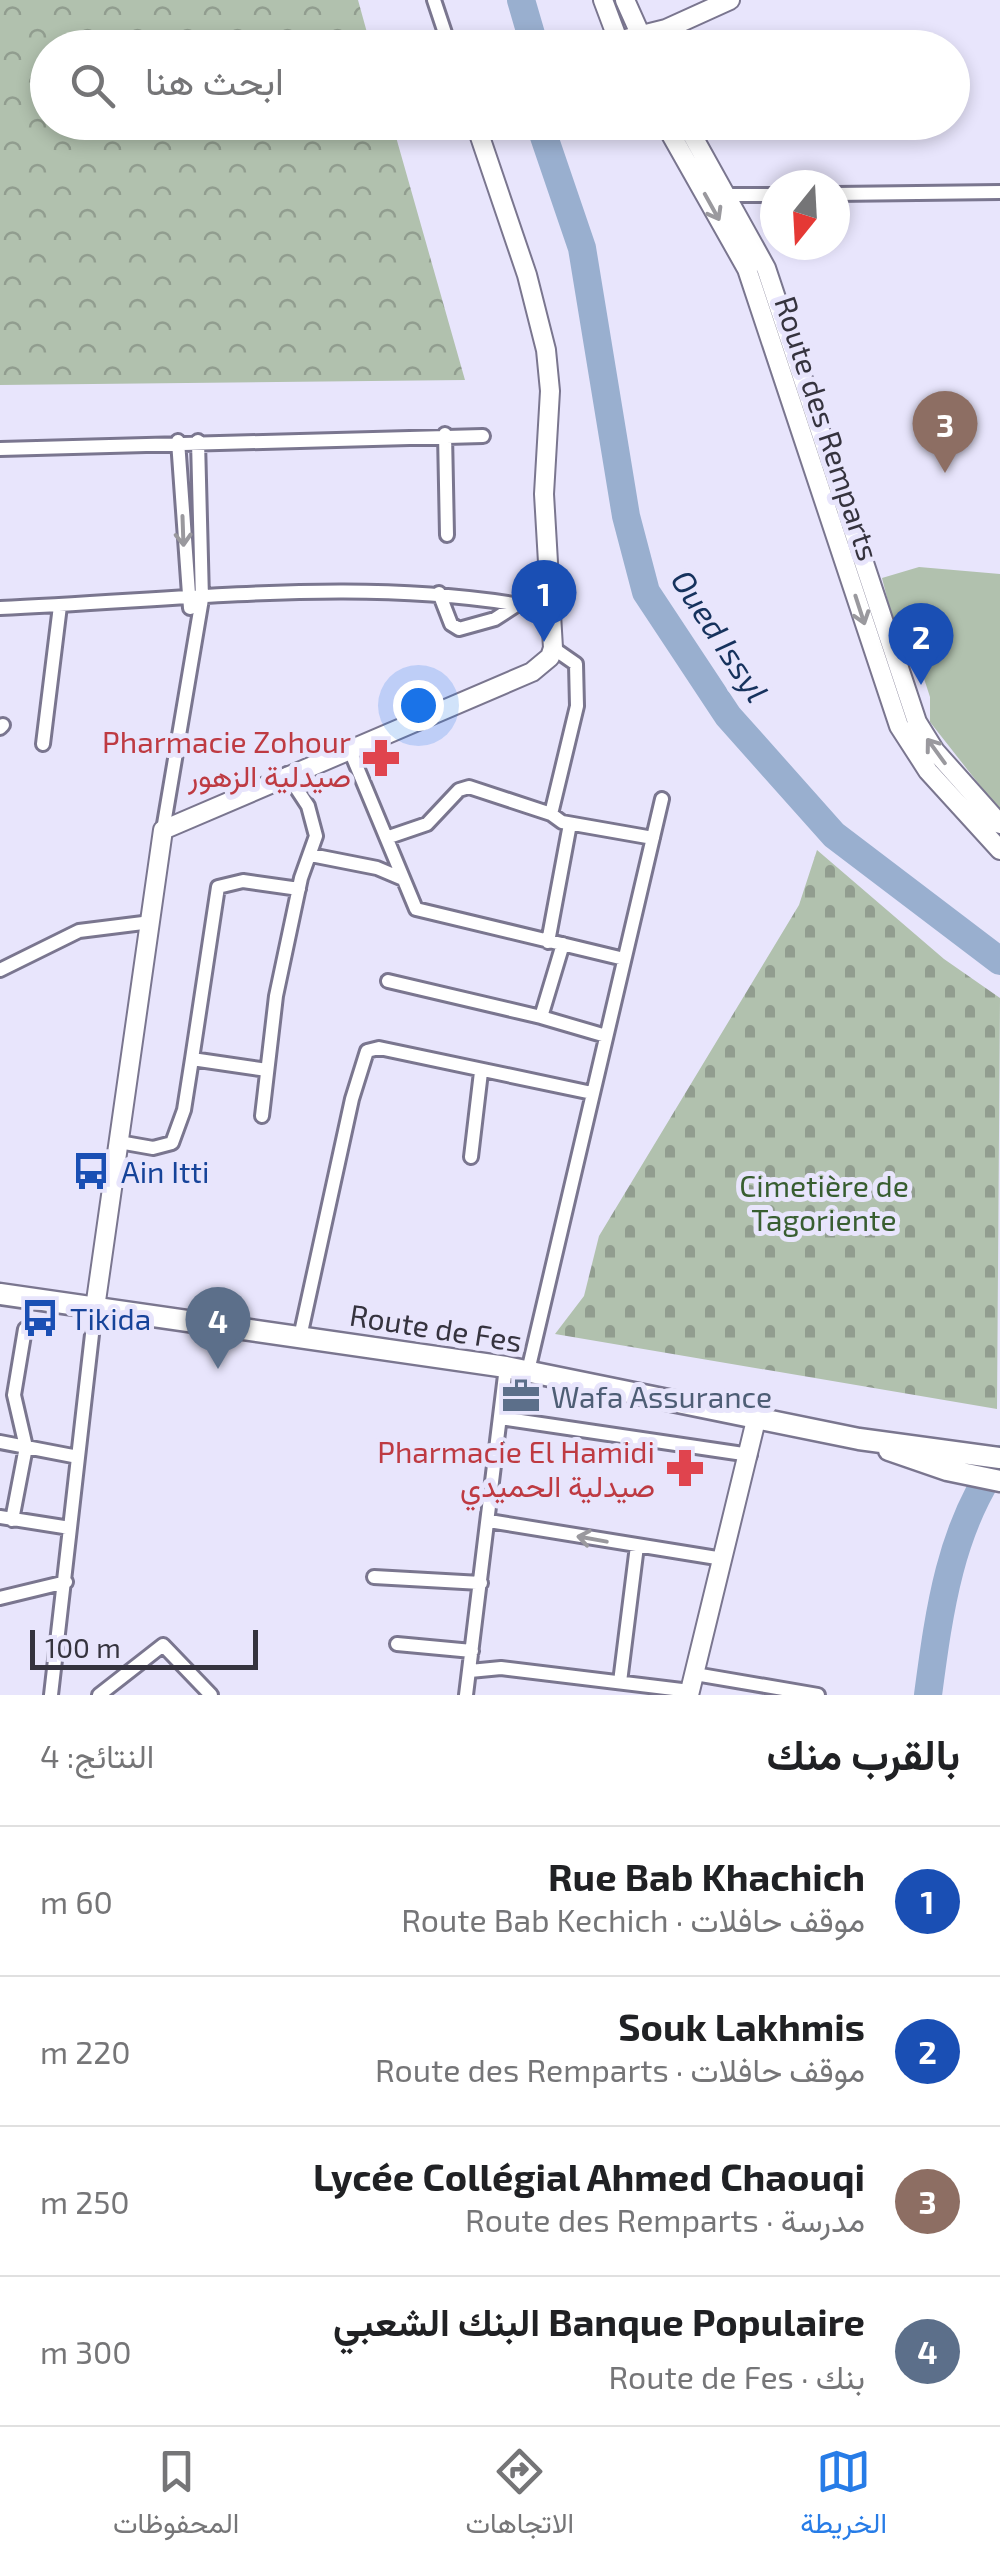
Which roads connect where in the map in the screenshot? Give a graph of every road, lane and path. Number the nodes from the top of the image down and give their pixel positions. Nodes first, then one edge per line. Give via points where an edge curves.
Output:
1 (434, 0) edge
2 (603, 0) edge
3 (625, 0) edge
4 (730, 0) edge
5 (444, 30) edge
6 (614, 30) edge
7 (639, 30) edge
8 (670, 30) edge
9 (480, 140) edge
10 (674, 140) edge
11 (695, 140) edge
12 (1000, 192) edge
13 (850, 194) edge
14 (726, 195) junction
15 (760, 195) edge
16 (445, 434) junction
17 (483, 436) dead end
18 (198, 440) junction
19 (178, 442) junction
20 (0, 449) edge
21 (447, 535) dead end
22 (439, 593) junction
23 (202, 599) junction
24 (186, 600) junction
25 (518, 604) junction
26 (60, 606) junction
27 (0, 608) edge
28 (552, 611) junction
29 (195, 619) junction
30 (554, 648) junction
31 (43, 744) dead end
32 (349, 748) junction
33 (287, 774) junction
34 (662, 799) dead end
35 (551, 814) junction
36 (570, 824) junction
37 (1000, 824) edge
38 (163, 830) junction
39 (389, 838) junction
40 (653, 838) junction
41 (1000, 850) edge
42 (310, 855) junction
43 (404, 879) junction
44 (299, 889) junction
45 (150, 922) junction
46 (548, 942) junction
47 (563, 944) junction
48 (624, 959) junction
49 (0, 970) edge
50 (388, 981) dead end
51 (541, 1018) junction
52 (606, 1036) junction
53 (192, 1059) junction
54 (268, 1070) junction
55 (481, 1072) junction
56 (592, 1093) junction
57 (262, 1116) dead end
58 (119, 1142) junction
59 (471, 1158) dead end
60 (0, 1294) edge
61 (95, 1308) junction
62 (26, 1330) dead end
63 (300, 1337) junction
64 (506, 1367) junction
65 (528, 1371) junction
66 (757, 1416) junction
67 (500, 1418) junction
68 (859, 1439) junction
69 (0, 1442) edge
70 (26, 1447) junction
71 (750, 1455) junction
72 (78, 1457) junction
73 (1000, 1458) edge
74 (1000, 1480) edge
75 (6, 1518) edge
76 (489, 1521) junction
77 (70, 1528) junction
78 (638, 1546) junction
79 (723, 1558) junction
80 (374, 1578) dead end
81 (66, 1582) junction
82 (481, 1583) junction
83 (0, 1598) edge
84 (397, 1644) dead end
85 (472, 1651) junction
86 (470, 1671) junction
87 (620, 1682) junction
88 (691, 1686) edge
89 (52, 1695) edge
90 (99, 1695) edge
91 (211, 1695) edge
92 (466, 1695) edge
93 (818, 1695) edge

1 - 5 street
2 - 6 street
3 - 7 street
4 - 8 street
9 - 28 street via 546,350 544,494
10 -> 41 street, Route des Remparts via 746,270 899,726 928,771
11 - 14 street, Route des Remparts
12 - 13 street
14 - 15 street
37 -> 14 street, Route des Remparts via 934,751 917,722 766,268
16 - 17 street
16 - 18 street
16 - 21 street
18 - 19 street
18 - 23 street
19 - 20 street
19 -> 24 street
22 - 23 street
22 - 25 street
22 - 25 street via 459,630
23 - 24 street
23 - 29 street
24 - 26 street
24 - 29 street
25 - 28 street
26 - 27 street
26 - 31 street
28 - 30 street
29 - 38 street
30 - 32 street via 532,672
30 - 35 street via 576,664 580,686
32 - 33 street
32 - 39 street
33 - 38 street
33 - 42 street via 314,821
34 - 40 street
35 - 36 street
35 - 39 street via 464,787 435,819
36 - 40 street
36 - 46 street
38 - 45 street
39 - 43 street
40 - 48 street
42 - 43 street
42 - 44 street
43 - 46 street via 412,904 426,913
44 - 53 street via 242,880 218,886
44 - 54 street
45 - 49 street via 79,932
45 - 58 street
46 - 47 street
47 - 48 street
47 - 51 street
48 - 52 street
50 - 51 street
51 - 52 street
52 - 56 street
53 - 54 street
53 - 58 street via 172,1143 153,1148
54 - 57 street
55 - 56 street
55 - 59 street
55 - 63 street via 379,1048 364,1056
56 - 65 street
58 - 61 street
60 - 61 main road, Route de Fes
61 - 63 main road, Route de Fes
61 - 72 street
62 - 70 street via 14,1396
63 - 64 main road, Route de Fes
64 - 65 main road, Route de Fes
64 - 67 street
65 - 66 main road, Route de Fes
66 - 68 main road, Route de Fes
66 - 71 street
67 - 71 street
67 - 76 street
68 - 73 main road, Route de Fes
68 - 74 main road, Route de Fes via 947,1470
69 - 70 street
70 - 72 street
70 - 75 street
71 - 79 street
72 - 77 street
75 - 77 street
78 -> 76 street
76 - 82 street
77 - 81 street
78 - 79 street
78 - 87 street
79 - 88 street
80 - 82 street
81 - 83 street
81 - 89 street
82 - 85 street
84 - 85 street
85 - 86 street
86 - 87 street via 502,1668
86 - 92 street
87 - 88 street
88 - 93 street
90 - 91 street via 163,1645

